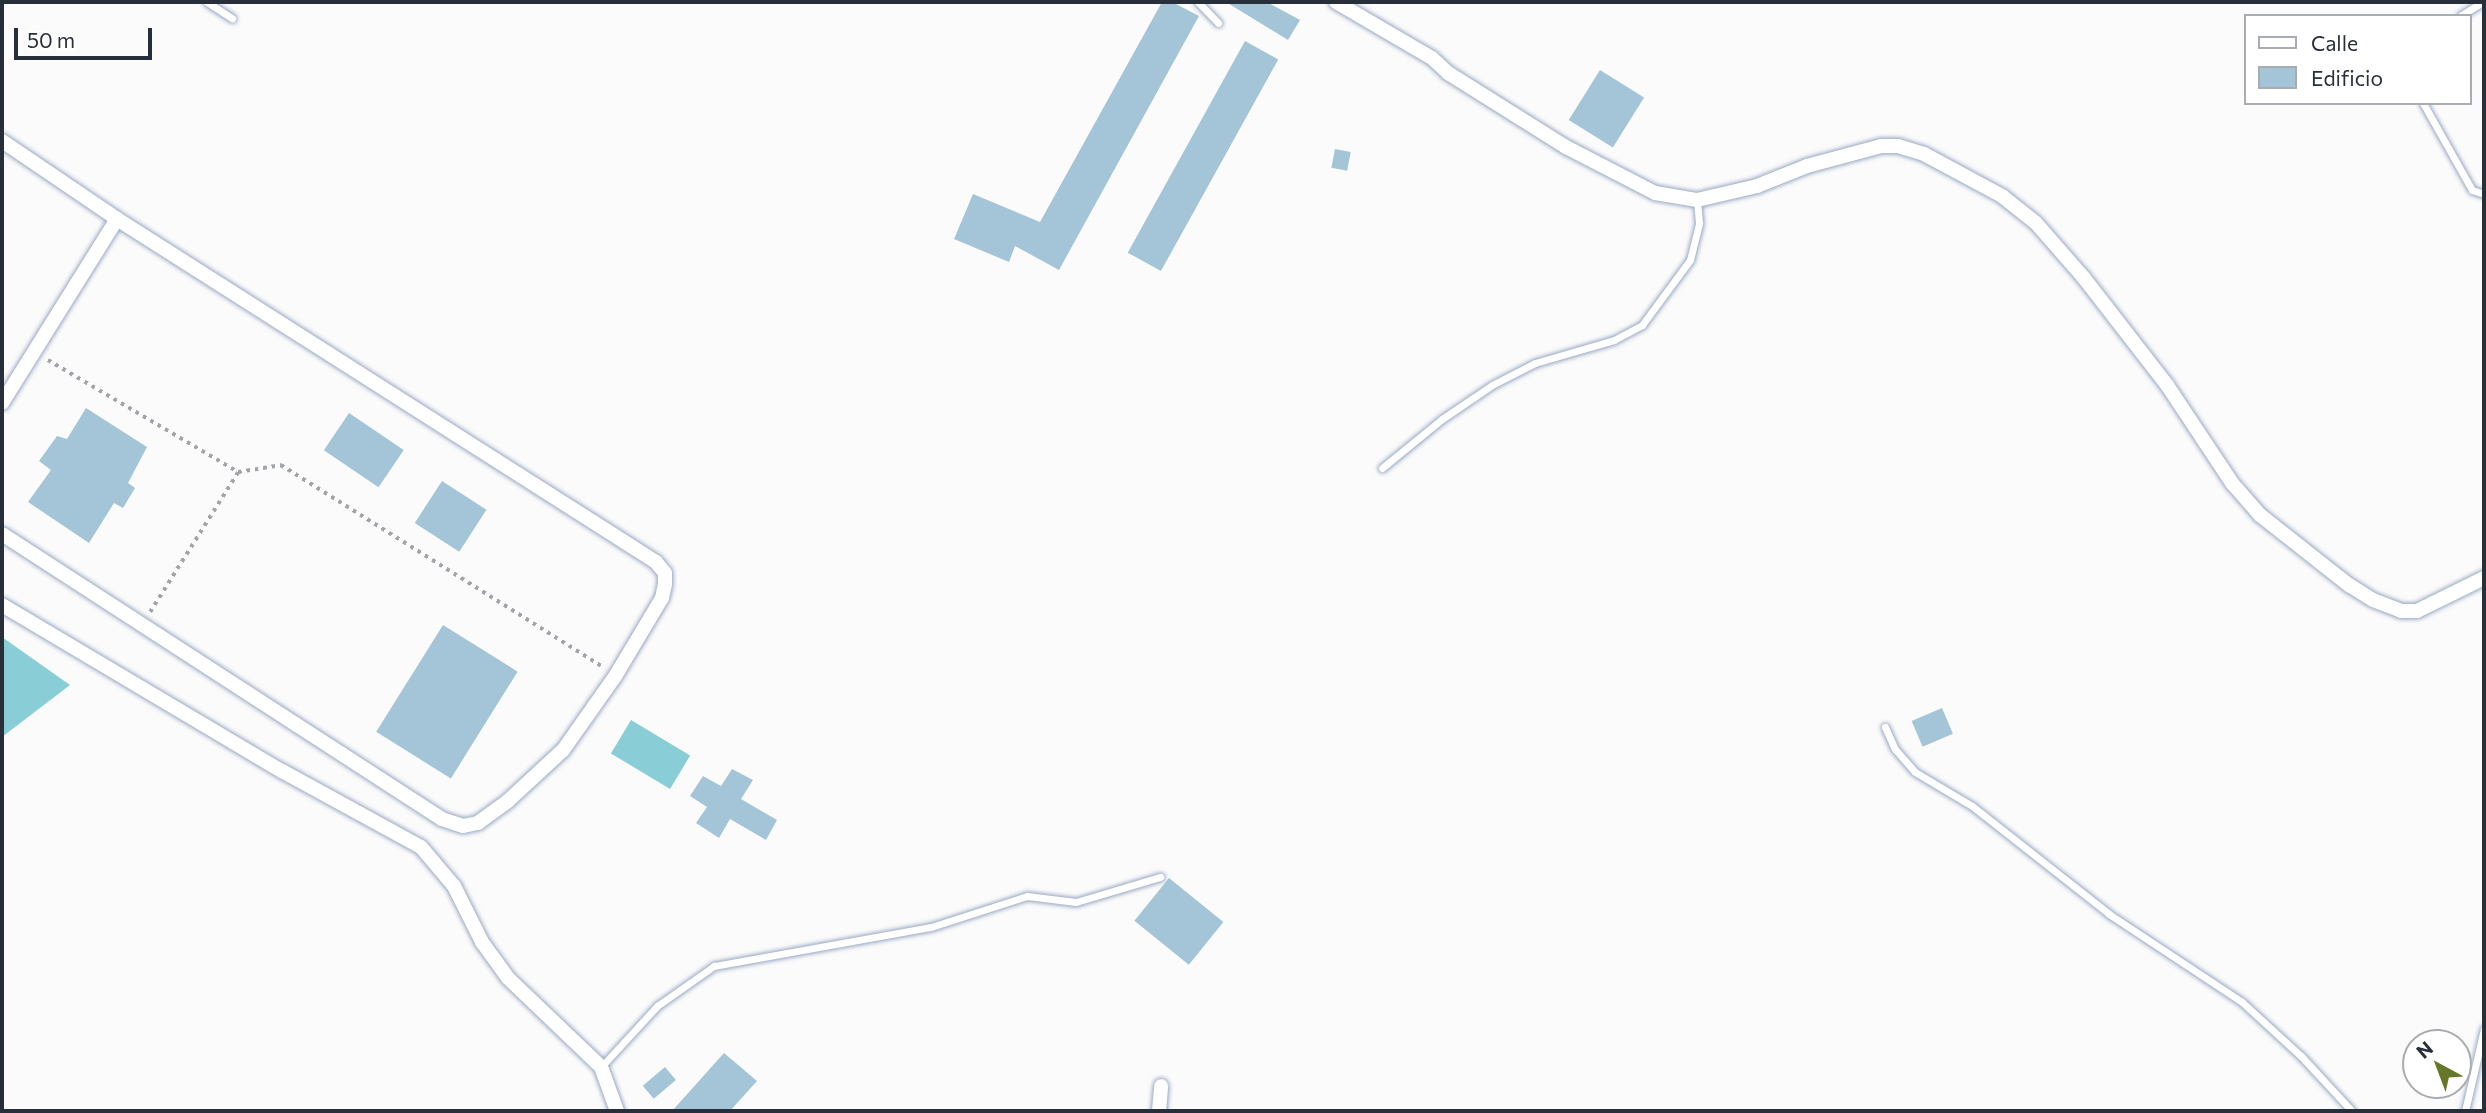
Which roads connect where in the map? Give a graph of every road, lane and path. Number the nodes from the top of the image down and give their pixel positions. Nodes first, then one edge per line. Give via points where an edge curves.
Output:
1 (207, 2) edge
2 (1198, 2) edge
3 (1336, 2) edge
4 (2482, 2) edge
5 (2463, 14) edge
6 (232, 18) dead end
7 (1218, 23) dead end
8 (2424, 105) edge
9 (2, 141) edge
10 (2484, 194) edge
11 (1697, 200) junction
12 (117, 219) junction
13 (33, 351) junction
14 (2, 403) edge
15 (1382, 468) dead end
16 (238, 472) junction
17 (2, 534) edge
18 (2484, 578) edge
19 (2, 605) edge
20 (142, 625) junction
21 (616, 675) junction
22 (1885, 727) dead end
23 (1160, 877) dead end
24 (2484, 1029) edge
25 (601, 1067) junction
26 (1161, 1086) dead end
27 (617, 1111) edge
28 (1159, 1111) edge
29 (2352, 1111) edge
30 (2465, 1111) edge

1 - 6 lane
2 - 7 lane
3 - 11 street via 1432,58 1566,147 1655,192
4 - 5 lane
8 - 10 lane via 2472,190
9 - 12 street
11 - 15 lane via 1699,223 1690,260 1642,325 1614,340 1535,363 1492,385
11 - 18 street via 1757,186 1870,148 1898,146 1924,154 2002,196 2036,223 2167,385 2232,483 2260,515 2349,585 2391,608 2417,611
12 - 13 street
12 - 21 street via 662,568 662,598
13 - 14 street
13 - 16 path
16 - 20 path
16 - 21 path via 281,465
17 - 20 street
19 - 25 street via 282,771 421,847 454,886 482,942 508,978
20 - 21 street via 442,819 463,826 478,823 508,801 563,750
22 - 29 lane via 1895,749 1915,772 1972,806 2109,914 2242,1002
23 - 25 lane via 1076,902 1027,896 931,927 714,967 657,1006
24 - 30 lane
25 - 27 street
26 - 28 street

